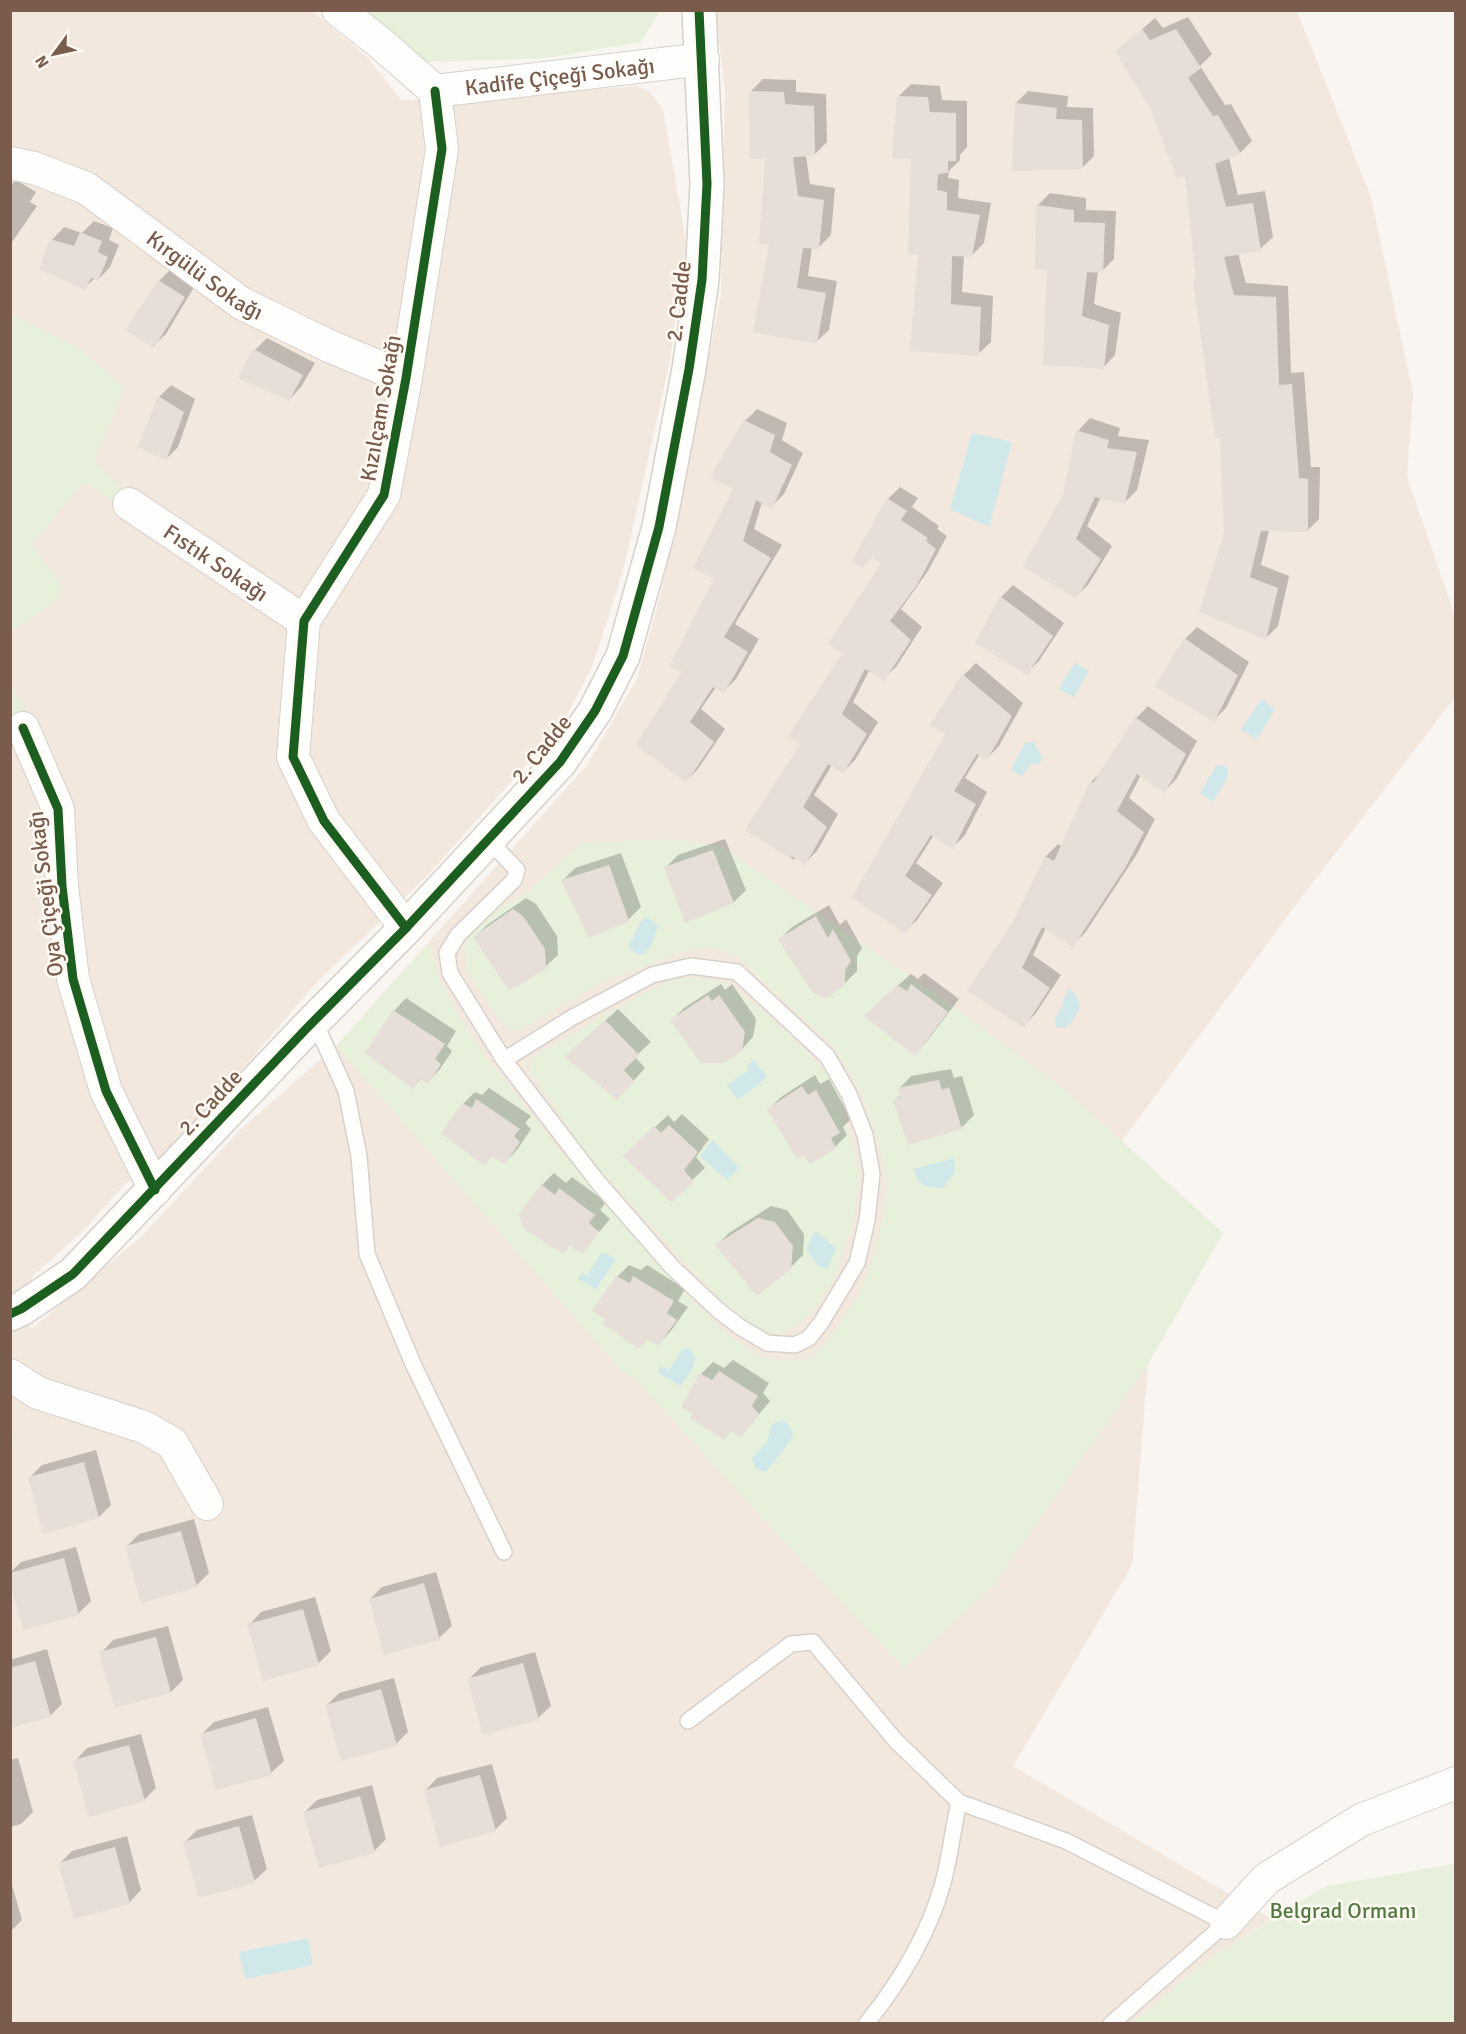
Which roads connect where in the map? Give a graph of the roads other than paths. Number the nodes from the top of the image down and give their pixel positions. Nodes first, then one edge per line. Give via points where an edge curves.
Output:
1 (338, 10) edge
2 (699, 10) edge
3 (703, 59) junction
4 (435, 91) junction
5 (10, 163) edge
6 (406, 378) junction
7 (129, 504) dead end
8 (304, 621) junction
9 (23, 728) dead end
10 (485, 842) junction
11 (406, 928) junction
12 (314, 1020) junction
13 (504, 1060) junction
14 (155, 1190) junction
15 (10, 1314) edge
16 (10, 1375) edge
17 (207, 1504) dead end
18 (504, 1552) dead end
19 (688, 1721) dead end
20 (1455, 1783) edge
21 (959, 1802) junction
22 (1226, 1923) junction
23 (866, 2024) edge
24 (1111, 2024) edge

1 - 4 street, Kadife Çiçeği Sokağı
2 - 3 street, 2. Cadde
3 - 4 street, Kadife Çiçeği Sokağı
3 - 10 street, 2. Cadde via 707,184 702,280 659,527 623,656 595,711 560,762
4 - 6 street, Kızılçam Sokağı via 442,149
5 - 6 street, Kırgülü Sokağı via 86,188 241,303
6 - 8 street, Kızılçam Sokağı via 384,495
7 - 8 street, Fıstık Sokağı
8 - 11 street, Kızılçam Sokağı via 293,757 324,821
9 - 14 street, Oya Çiçeği Sokağı via 58,809 62,886 76,990 105,1091
10 - 11 street, 2. Cadde
10 - 13 lane via 517,870 514,880 458,935 447,953 450,973
11 - 12 street, 2. Cadde
12 - 14 street, 2. Cadde
12 - 18 lane via 346,1091 358,1156 367,1254 414,1366
13 - 13 lane via 605,1189 672,1267 710,1303 767,1343 795,1345 809,1338 857,1263 872,1174 866,1135 827,1056 737,972 691,966 652,975
14 - 15 street, 2. Cadde via 73,1274
16 - 17 street via 38,1393 144,1427 172,1443
19 - 21 lane via 791,1644 813,1642 896,1741
20 - 22 street via 1361,1820 1266,1880
21 - 22 lane via 1066,1841
21 - 23 lane via 943,1883 919,1946
22 - 24 lane

